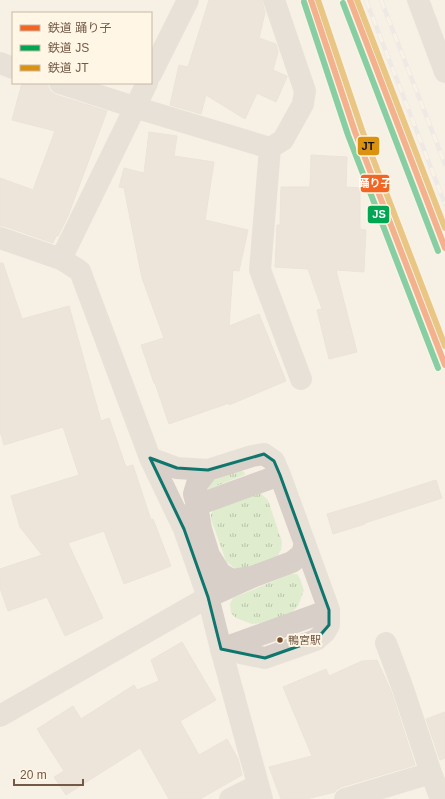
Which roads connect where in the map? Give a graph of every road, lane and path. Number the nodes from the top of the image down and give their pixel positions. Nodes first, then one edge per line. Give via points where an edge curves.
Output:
1 (188, 0) edge
2 (274, 0) edge
3 (418, 0) edge
4 (0, 63) edge
5 (12, 68) edge
6 (152, 72) edge
7 (445, 72) edge
8 (63, 84) edge
9 (146, 84) edge
10 (134, 107) junction
11 (270, 148) junction
12 (0, 238) edge
13 (61, 259) junction
14 (301, 379) dead end
15 (150, 458) junction
16 (208, 470) junction
17 (280, 475) junction
18 (196, 505) junction
19 (184, 529) junction
20 (305, 543) junction
21 (252, 577) junction
22 (208, 598) junction
23 (386, 643) dead end
24 (221, 649) junction
25 (0, 716) edge
26 (431, 773) junction
27 (260, 792) edge
28 (230, 799) edge
29 (345, 799) edge
30 (441, 799) edge

1 - 6 street
2 - 11 street via 305,92 303,104 283,140
3 - 7 street
4 - 5 street
8 - 10 street
9 - 10 street
10 - 11 street
10 - 13 street
11 - 14 street via 260,270
12 - 13 street
13 - 15 street via 80,272
15 - 16 street via 177,468
15 - 19 street
16 - 17 street via 264,454 274,461
16 - 18 street via 197,484 194,494
17 - 18 street
17 - 20 street
18 - 19 street
18 - 21 street via 209,555 221,574 232,580
19 - 22 street
20 - 21 street via 302,554 292,562
20 - 24 street via 329,610
21 - 22 street
22 - 24 street
22 - 25 street
23 - 26 street
24 - 27 street
26 - 29 street
26 - 30 street
27 - 28 street

